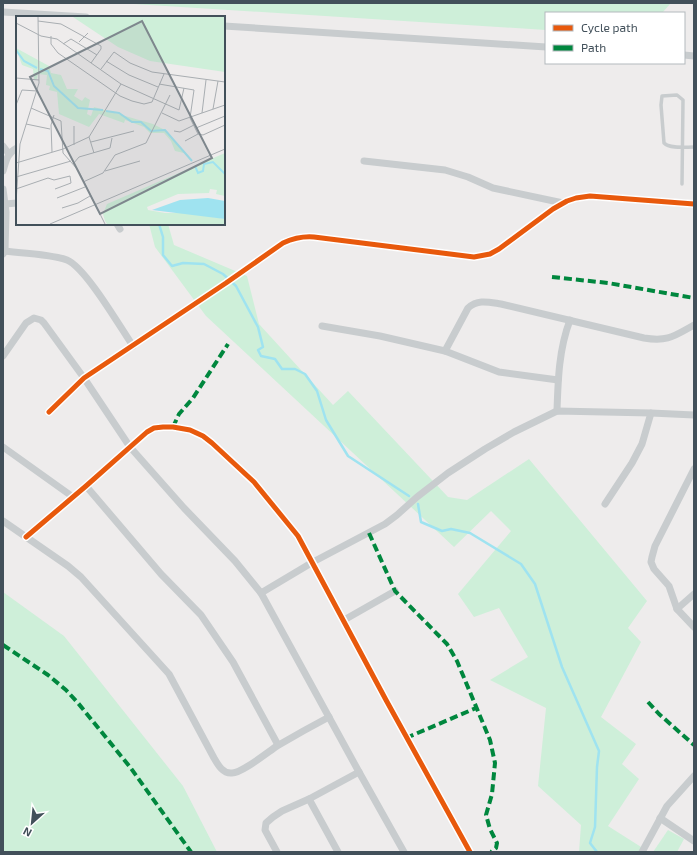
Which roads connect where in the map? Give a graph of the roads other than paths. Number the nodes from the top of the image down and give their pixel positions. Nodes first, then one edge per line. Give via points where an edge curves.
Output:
1 (3, 12) edge
2 (69, 16) edge
3 (225, 26) edge
4 (545, 47) edge
5 (3, 146) edge
6 (682, 147) junction
7 (694, 147) edge
8 (16, 149) edge
9 (9, 154) junction
10 (364, 161) dead end
11 (3, 171) edge
12 (682, 184) dead end
13 (3, 189) edge
14 (16, 203) edge
15 (563, 203) junction
16 (5, 204) junction
17 (694, 204) edge
18 (4, 252) edge
19 (570, 320) junction
20 (694, 325) edge
21 (322, 326) dead end
22 (133, 346) junction
23 (445, 351) junction
24 (3, 356) edge
25 (84, 378) junction
26 (558, 380) junction
27 (556, 410) junction
28 (49, 412) dead end
29 (651, 413) junction
30 (694, 415) edge
31 (3, 447) edge
32 (130, 447) junction
33 (694, 469) edge
34 (86, 486) junction
35 (73, 497) junction
36 (605, 504) dead end
37 (3, 521) edge
38 (26, 537) junction
39 (313, 562) junction
40 (395, 591) dead end
41 (261, 593) junction
42 (694, 594) edge
43 (677, 609) junction
44 (344, 620) junction
45 (694, 627) edge
46 (329, 717) junction
47 (278, 746) junction
48 (358, 772) junction
49 (694, 776) edge
50 (309, 799) junction
51 (660, 818) junction
52 (694, 841) edge
53 (277, 852) edge
54 (338, 852) edge
55 (404, 852) edge
56 (470, 852) edge
57 (642, 852) edge

1 - 2 street
3 - 4 street
5 - 9 street
6 - 6 lane via 683,100 677,96 664,95 661,98 664,143
6 - 7 lane
6 - 12 lane
8 - 9 street
9 - 11 street
10 - 15 street via 445,170 493,188
13 - 16 street
14 - 16 street
15 - 17 street via 590,196
15 - 22 street via 490,254 474,257 328,238 304,236 291,239
16 - 18 street
18 - 22 street via 60,257 76,265
19 - 20 street via 655,340 669,338
19 - 23 street via 501,304 473,303
19 - 26 street via 562,344
21 - 23 street
22 - 25 street
23 - 26 street via 499,372
24 - 25 street via 26,323 38,319 48,328
25 - 28 street
25 - 32 street
26 - 27 street
27 - 29 street
27 - 39 street via 485,448 448,473 385,524
29 - 30 street
29 - 36 street via 642,444
31 - 35 street
32 - 34 street
32 - 39 street via 154,428 173,427 190,430 203,436 254,482 298,536
32 - 41 street via 235,561
33 - 43 street via 655,546 652,557 654,569 669,586
34 - 35 street
34 - 47 street via 161,574 201,615 233,662
35 - 38 street
37 - 38 street
38 - 47 street via 81,577 169,674 221,769 233,773 241,770
39 - 41 street
39 - 44 street
40 - 44 street
41 - 46 street
42 - 43 street
43 - 45 street
44 - 56 street
46 - 47 street
46 - 48 street
48 - 50 street
48 - 55 street
49 - 51 street via 666,806
50 - 53 street via 282,811 266,823 265,830
50 - 54 street
51 - 52 street
51 - 57 street

